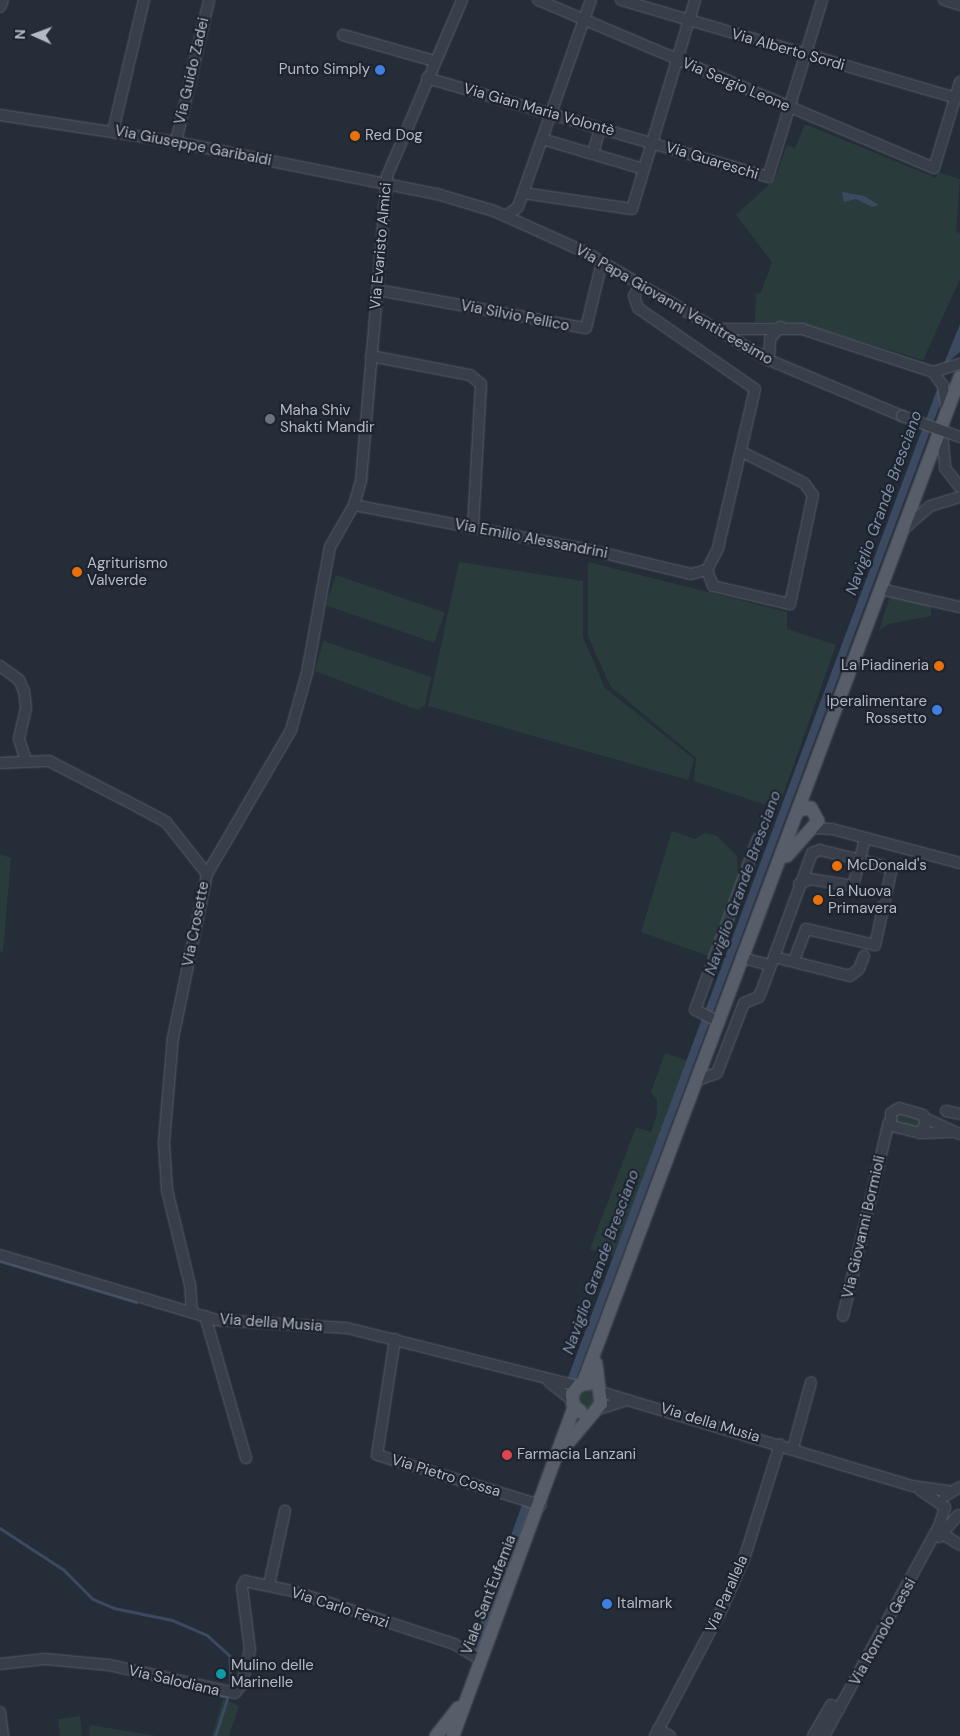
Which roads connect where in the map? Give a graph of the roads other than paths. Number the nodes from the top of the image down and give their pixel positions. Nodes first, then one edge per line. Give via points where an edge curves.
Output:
1 (3, 0) edge
2 (144, 0) edge
3 (209, 0) edge
4 (462, 0) edge
5 (538, 0) edge
6 (591, 0) edge
7 (620, 0) edge
8 (694, 0) edge
9 (822, 0) edge
10 (944, 0) edge
11 (960, 5) edge
12 (0, 7) edge
13 (688, 20) junction
14 (585, 21) junction
15 (343, 35) dead end
16 (805, 55) junction
17 (677, 60) junction
18 (434, 61) junction
19 (427, 78) junction
20 (960, 82) edge
21 (956, 98) junction
22 (791, 108) junction
23 (553, 114) junction
24 (0, 115) edge
25 (600, 128) junction
26 (113, 131) junction
27 (542, 139) junction
28 (176, 142) junction
29 (652, 143) junction
30 (593, 154) junction
31 (643, 169) junction
32 (386, 184) junction
33 (523, 193) junction
34 (518, 207) junction
35 (506, 216) junction
36 (523, 222) junction
37 (602, 262) junction
38 (640, 284) junction
39 (378, 290) junction
40 (780, 327) junction
41 (710, 328) junction
42 (372, 356) junction
43 (769, 360) junction
44 (960, 364) edge
45 (933, 372) junction
46 (960, 377) edge
47 (944, 418) junction
48 (960, 437) edge
49 (742, 452) junction
50 (960, 487) edge
51 (960, 497) edge
52 (354, 505) junction
53 (473, 528) junction
54 (900, 534) junction
55 (707, 570) junction
56 (880, 589) junction
57 (960, 607) edge
58 (0, 666) edge
59 (26, 760) junction
60 (0, 763) edge
61 (812, 782) junction
62 (816, 812) junction
63 (797, 814) junction
64 (809, 829) junction
65 (840, 831) junction
66 (758, 838) dead end
67 (865, 839) junction
68 (860, 860) junction
69 (960, 863) edge
70 (806, 865) junction
71 (207, 874) junction
72 (810, 879) junction
73 (799, 884) junction
74 (762, 907) junction
75 (864, 956) dead end
76 (742, 958) junction
77 (771, 961) junction
78 (794, 961) junction
79 (715, 1021) junction
80 (698, 1080) junction
81 (946, 1111) dead end
82 (960, 1114) edge
83 (925, 1118) junction
84 (891, 1125) junction
85 (920, 1133) junction
86 (957, 1133) edge
87 (0, 1255) edge
88 (192, 1312) junction
89 (205, 1316) junction
90 (843, 1316) dead end
91 (395, 1339) junction
92 (596, 1358) junction
93 (545, 1378) junction
94 (811, 1382) dead end
95 (581, 1385) junction
96 (599, 1389) junction
97 (627, 1400) junction
98 (573, 1404) junction
99 (593, 1412) junction
100 (780, 1444) junction
101 (792, 1448) junction
102 (246, 1458) dead end
103 (556, 1465) junction
104 (912, 1486) junction
105 (956, 1487) edge
106 (541, 1505) junction
107 (945, 1506) junction
108 (285, 1511) dead end
109 (959, 1515) edge
110 (941, 1533) junction
111 (960, 1545) edge
112 (926, 1554) junction
113 (269, 1586) junction
114 (481, 1660) junction
115 (0, 1664) edge
116 (469, 1692) junction
117 (839, 1709) junction
118 (0, 1712) edge
119 (656, 1733) edge
120 (3, 1736) edge
121 (436, 1736) edge
122 (453, 1736) edge
123 (670, 1736) edge
124 (814, 1736) edge
125 (824, 1736) edge

1 - 12 street
2 - 26 street
3 - 28 street, Via Guido Zadei
4 - 18 street, Via Evaristo Almici
5 - 14 street, Via Sergio Leone
6 - 14 street
7 - 13 street, Via Alberto Sordi
8 - 13 street
9 - 16 street, Via Guareschi
10 - 11 street
13 - 16 street, Via Alberto Sordi
13 - 17 street
14 - 17 street, Via Sergio Leone
14 - 23 street
15 - 18 street
16 - 21 street, Via Alberto Sordi
16 - 22 street, Via Guareschi
17 - 22 street, Via Sergio Leone
17 - 29 street
18 - 19 street, Via Evaristo Almici
19 - 23 street, Via Gian Maria Volontè
19 - 32 street, Via Evaristo Almici via 393,155
20 - 21 street
21 - 22 street, Via Sergio Leone via 934,168
22 - 29 street, Via Guareschi via 768,178
23 - 25 street, Via Gian Maria Volontè
23 - 27 street
24 - 26 street, Via Giuseppe Garibaldi
25 - 29 street, Via Gian Maria Volontè
25 - 30 street
26 - 28 street, Via Giuseppe Garibaldi
27 - 30 street
27 - 33 street
28 - 32 street, Via Giuseppe Garibaldi
29 - 31 street
30 - 31 street
31 - 33 street via 628,211
32 - 35 street, Via Papa Giovanni Ventitreesimo
32 - 39 street, Via Evaristo Almici
33 - 34 street
34 - 35 street
34 - 36 street
35 - 36 street, Via Papa Giovanni Ventitreesimo
36 - 37 street, Via Papa Giovanni Ventitreesimo
37 - 38 street, Via Papa Giovanni Ventitreesimo
37 - 39 street, Via Silvio Pellico via 586,328
38 - 41 street, Via Papa Giovanni Ventitreesimo
38 - 49 street via 634,296 638,308 754,385
39 - 42 street, Via Evaristo Almici
40 - 41 street
40 - 43 street via 770,340
40 - 45 street via 842,340
41 - 43 street, Via Papa Giovanni Ventitreesimo
42 - 52 street, Via Evaristo Almici via 362,472
42 - 53 street via 470,375 481,384
43 - 48 street, Via Papa Giovanni Ventitreesimo, bridge
44 - 45 street
45 - 47 street via 943,386
46 - 47 main road, Viale Sant'Eufemia
47 - 50 street via 943,460
47 - 54 main road, Viale Sant'Eufemia
49 - 55 street via 718,548
49 - 55 street via 804,483 813,495 790,604 712,586
51 - 54 street via 926,508
52 - 53 street, Via Emilio Alessandrini
52 - 71 street, Via Crosette via 330,547 307,673 291,730
53 - 55 street, Via Emilio Alessandrini via 691,574
54 - 56 main road, Viale Sant'Eufemia
56 - 57 street
56 - 61 main road, Viale Sant'Eufemia
58 - 59 street via 18,680 24,692 26,708 19,739
59 - 60 street
59 - 71 street via 49,761 166,822
61 - 62 main road
61 - 63 main road, Viale Sant'Eufemia
62 - 63 main road
62 - 64 main road, Viale Sant'Eufemia
62 - 65 street
63 - 64 main road
63 - 74 main road, Viale Sant'Eufemia
64 - 65 street
64 - 74 main road, Viale Sant'Eufemia via 791,848
65 - 67 street
66 - 79 street via 696,1008 700,1015
67 - 68 street
67 - 69 street
68 - 70 street via 817,850
68 - 72 street via 851,887
68 - 78 street via 894,870 876,944 872,947 806,929
70 - 72 street
70 - 73 street
71 - 88 street, Via Crosette via 173,1038 164,1142 167,1190 190,1285
72 - 73 street
73 - 77 street
74 - 76 main road, Viale Sant'Eufemia
75 - 78 street via 859,969 850,976
76 - 77 street
76 - 79 main road, Viale Sant'Eufemia
77 - 78 street
77 - 80 street via 759,997 744,1003 717,1073
79 - 80 main road, Viale Sant'Eufemia
80 - 92 main road, Viale Sant'Eufemia
81 - 82 street
83 - 84 street, Via Giovanni Bormioli via 899,1108
83 - 85 street
83 - 86 street, Via Giovanni Bormioli
84 - 85 street, Via Giovanni Bormioli
84 - 90 street, Via Giovanni Bormioli
85 - 86 street, Via Giovanni Bormioli
87 - 88 street, Via della Musia
88 - 89 street, Via della Musia
89 - 91 street, Via della Musia via 227,1322 347,1328
89 - 102 street
91 - 93 street, Via della Musia
91 - 106 street, Via Pietro Cossa via 377,1455
92 - 95 main road, Viale Sant'Eufemia
92 - 96 main road, Viale Sant'Eufemia
93 - 95 street, Via della Musia
93 - 98 street, Via della Musia
94 - 101 street
95 - 96 main road
95 - 98 main road, Viale Sant'Eufemia
96 - 97 street, Via della Musia
96 - 99 main road, Viale Sant'Eufemia
97 - 99 street
97 - 100 street, Via della Musia
98 - 99 main road
98 - 103 main road, Viale Sant'Eufemia
99 - 103 main road, Viale Sant'Eufemia
100 - 101 street, Via della Musia
100 - 119 street, Via Parallela via 737,1575
101 - 104 street, Via della Musia
103 - 106 main road, Viale Sant'Eufemia
104 - 105 street, Via della Musia
104 - 107 street, Via della Musia
105 - 107 street, Via della Musia
106 - 114 main road, Viale Sant'Eufemia
107 - 109 street, Via della Musia
107 - 112 street, Via Romolo Gessi
108 - 113 street
109 - 110 street, Via Romolo Gessi
110 - 111 street
110 - 112 street, Via Romolo Gessi
112 - 117 street, Via Romolo Gessi
113 - 114 street, Via Carlo Fenzi via 454,1644
113 - 115 street, Via Salodiana via 242,1583 250,1650 242,1684 235,1693 108,1665 44,1659
114 - 116 main road, Viale Sant'Eufemia
116 - 121 main road
116 - 122 main road, Viale Sant'Eufemia
117 - 124 street, Via Romolo Gessi via 831,1705
117 - 125 street, Via Romolo Gessi
118 - 120 street
119 - 123 street

